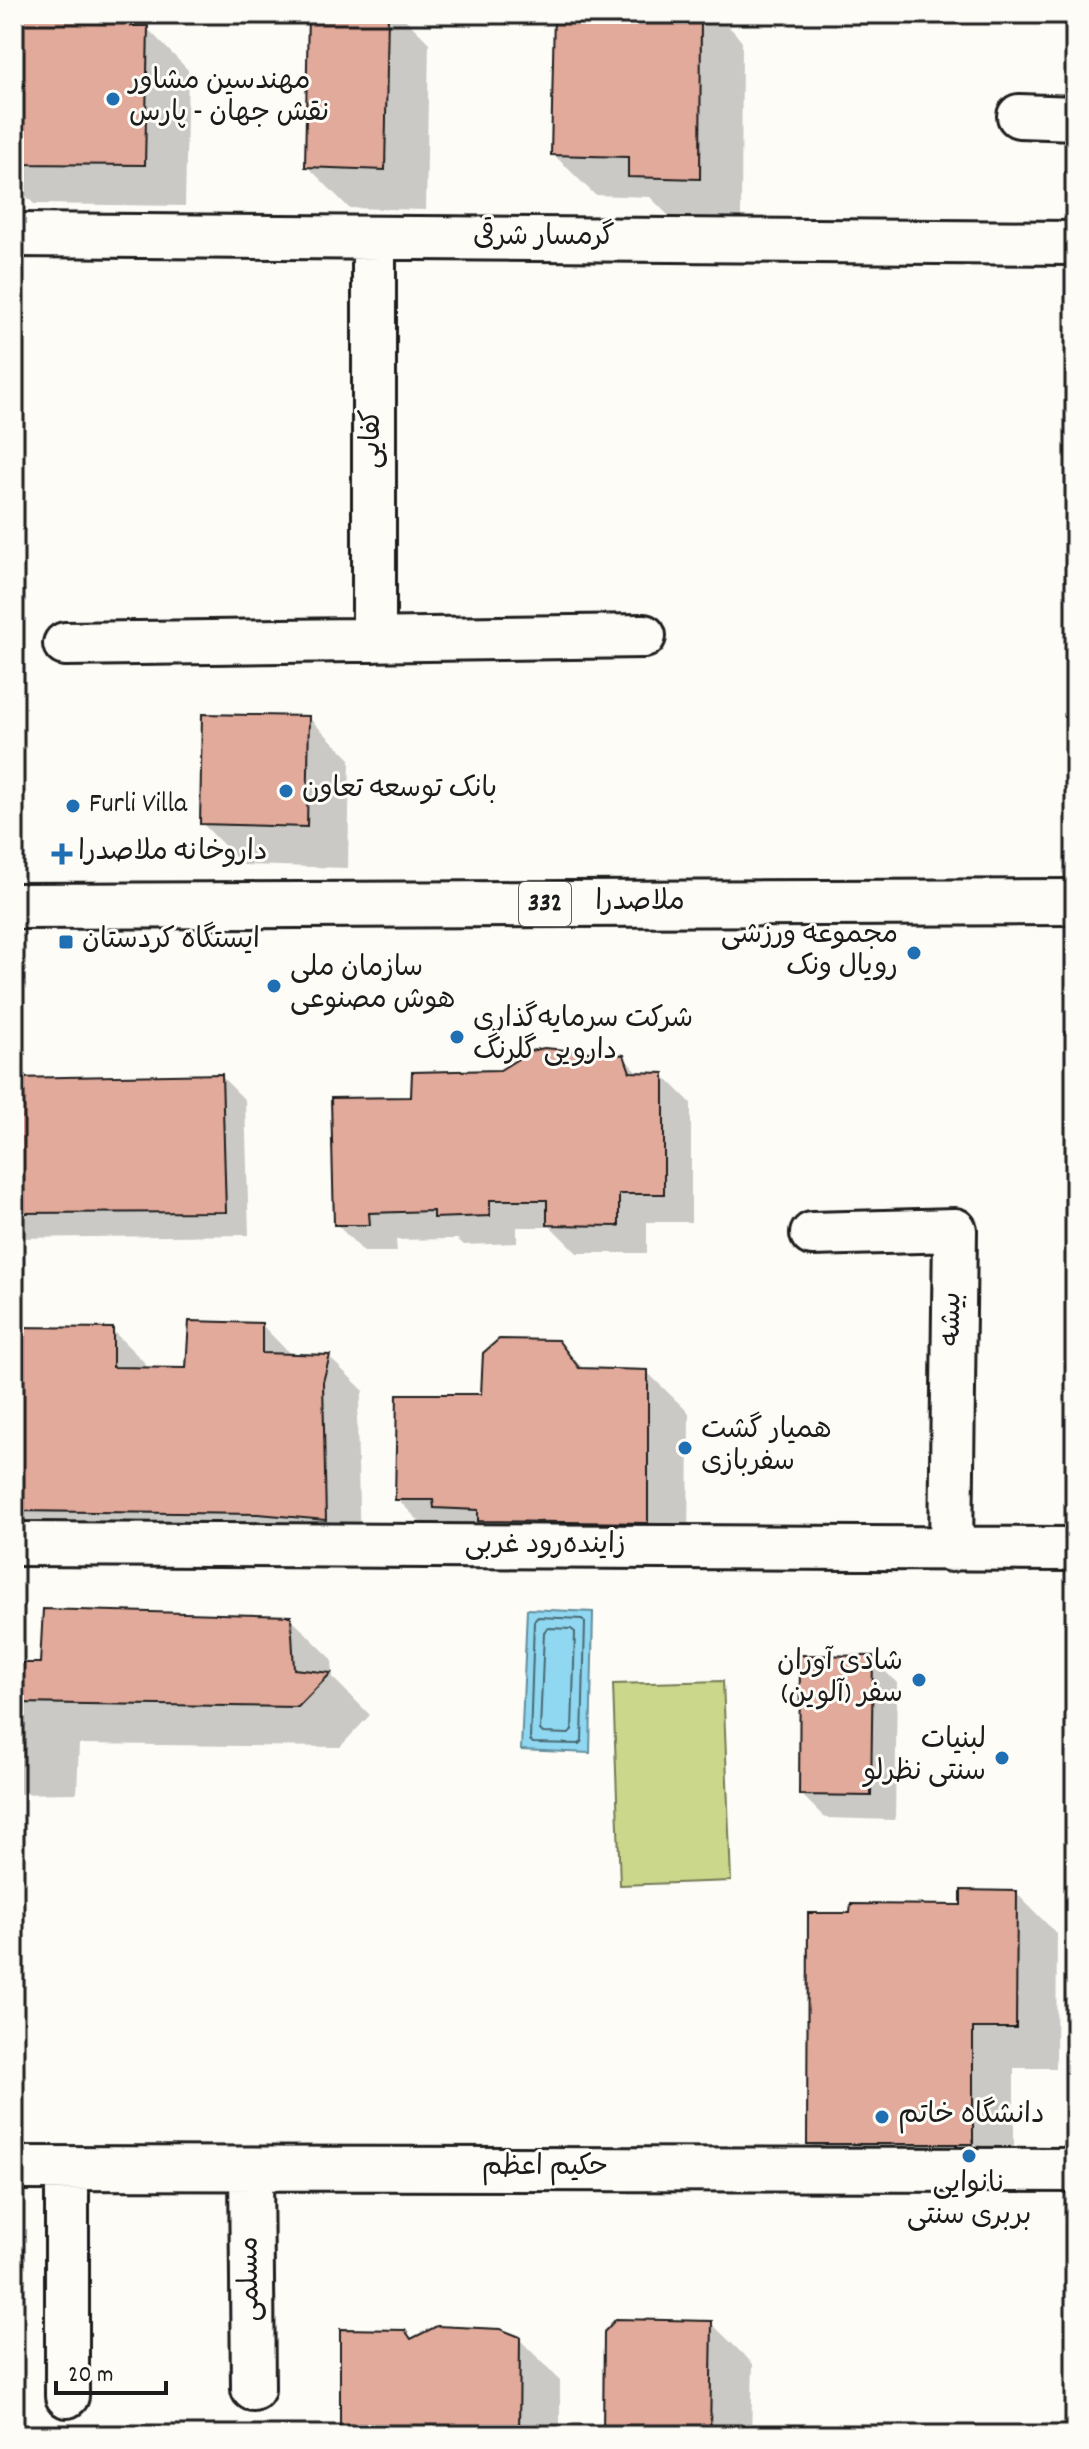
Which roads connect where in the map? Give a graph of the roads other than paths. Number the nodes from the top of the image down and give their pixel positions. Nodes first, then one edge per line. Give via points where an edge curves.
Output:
1 (1019, 116) dead end
2 (1075, 118) edge
3 (14, 235) edge
4 (374, 238) junction
5 (1075, 243) edge
6 (644, 636) dead end
7 (374, 640) junction
8 (65, 644) dead end
9 (1075, 902) edge
10 (14, 906) edge
11 (812, 1234) dead end
12 (14, 1544) edge
13 (1075, 1549) edge
14 (951, 1550) junction
15 (14, 2168) edge
16 (67, 2169) junction
17 (251, 2169) junction
18 (1075, 2170) edge
19 (253, 2389) dead end
20 (67, 2396) dead end

1 - 2 street
3 - 4 street, گرمسار شرقی
4 - 5 street, گرمسار شرقی
4 - 7 street, کفایی
6 - 7 street
7 - 8 street
9 - 10 main road, ملاصدرا / 332
11 - 14 street, بیشه via 955,1230
12 - 14 street, زاینده‌رود غربی
13 - 14 street, زاینده‌رود غربی
15 - 16 street, حکیم اعظم
16 - 17 street, حکیم اعظم
16 - 20 street
17 - 18 street, حکیم اعظم
17 - 19 street, مسلمی

